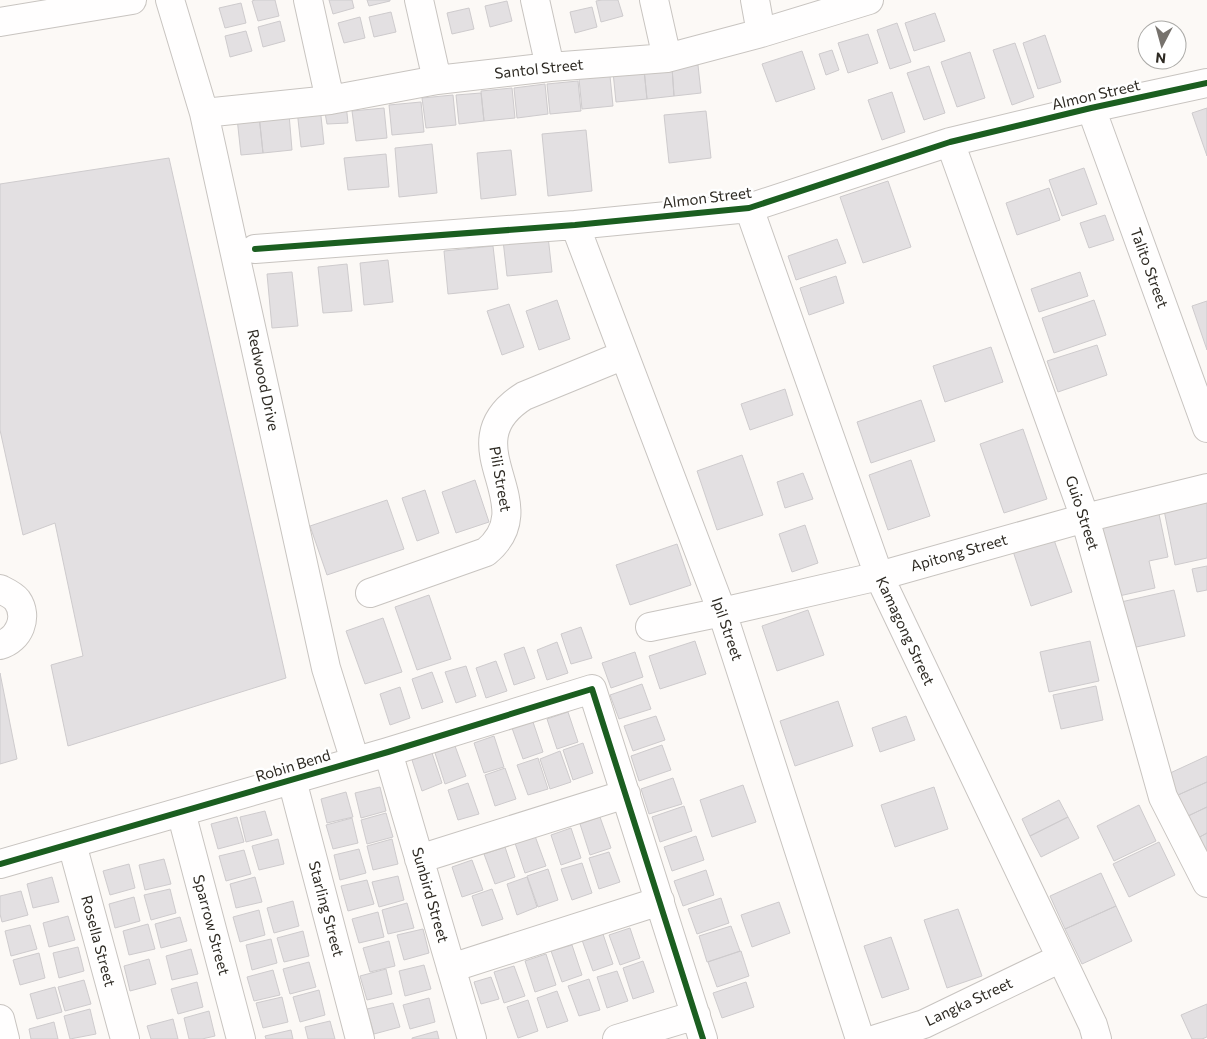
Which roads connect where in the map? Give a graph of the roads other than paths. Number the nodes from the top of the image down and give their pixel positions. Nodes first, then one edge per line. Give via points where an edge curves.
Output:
1 (132, 0) edge
2 (170, 0) edge
3 (308, 0) edge
4 (419, 0) edge
5 (535, 0) edge
6 (654, 0) edge
7 (755, 0) edge
8 (868, 0) edge
9 (0, 22) edge
10 (761, 33) junction
11 (667, 58) junction
12 (550, 68) junction
13 (437, 80) junction
14 (1207, 83) edge
15 (330, 100) junction
16 (1091, 108) junction
17 (204, 113) junction
18 (950, 142) junction
19 (749, 208) junction
20 (575, 226) junction
21 (255, 249) dead end
22 (624, 355) junction
23 (1207, 428) edge
24 (1207, 488) edge
25 (1085, 518) junction
26 (879, 576) junction
27 (0, 589) edge
28 (370, 593) dead end
29 (722, 612) junction
30 (650, 627) dead end
31 (0, 645) edge
32 (388, 752) junction
33 (355, 761) junction
34 (292, 780) junction
35 (626, 794) junction
36 (181, 812) junction
37 (72, 844) junction
38 (419, 859) junction
39 (0, 864) edge
40 (1207, 884) edge
41 (660, 901) junction
42 (1061, 958) junction
43 (451, 968) junction
44 (0, 1019) edge
45 (700, 1027) edge
46 (6, 1039) edge
47 (125, 1039) edge
48 (241, 1039) edge
49 (360, 1039) edge
50 (472, 1039) edge
51 (617, 1039) edge
52 (860, 1039) edge
53 (876, 1039) edge
54 (1097, 1039) edge

1 - 9 street
2 - 17 street, Redwood Drive
3 - 15 street
4 - 13 street
5 - 12 street
6 - 11 street
7 - 10 street
8 - 10 street, Santol Street
10 - 11 street, Santol Street
11 - 12 street, Santol Street
12 - 13 street, Santol Street
13 - 15 street, Santol Street
14 - 16 street, Almon Street
15 - 17 street, Santol Street
16 - 18 street, Almon Street
16 - 23 street, Talito Street
17 - 33 street, Redwood Drive via 326,668
18 - 19 street, Almon Street
18 - 25 street, Guio Street
19 - 20 street, Almon Street
19 - 26 street, Kamagong Street
20 - 21 street, Almon Street
20 - 22 street, Ipil Street
22 - 28 street, Pili Street via 524,396 509,406 500,419 493,441 494,456 508,519 496,544 486,552
22 - 29 street, Ipil Street
24 - 25 street, Apitong Street
25 - 26 street, Apitong Street
25 - 40 street, Guio Street via 1163,797
26 - 29 street, Apitong Street
26 - 42 street, Kamagong Street
27 - 31 street via 17,600 22,619 15,637
29 - 30 street, Apitong Street
29 - 52 street, Ipil Street
32 - 33 street, Robin Bend
32 - 35 street, Robin Bend via 592,689
32 - 38 street, Sunbird Street
33 - 34 street, Robin Bend
34 - 36 street, Robin Bend
34 - 49 street, Starling Street
35 - 38 street
35 - 41 street
36 - 37 street, Robin Bend
36 - 48 street, Sparrow Street
37 - 39 street, Robin Bend
37 - 47 street, Rosella Street
38 - 43 street, Sunbird Street
41 - 43 street
41 - 45 street
42 - 53 street, Langka Street via 924,1024
42 - 54 street, Kamagong Street
43 - 50 street, Sunbird Street
44 - 46 street
45 - 51 street

